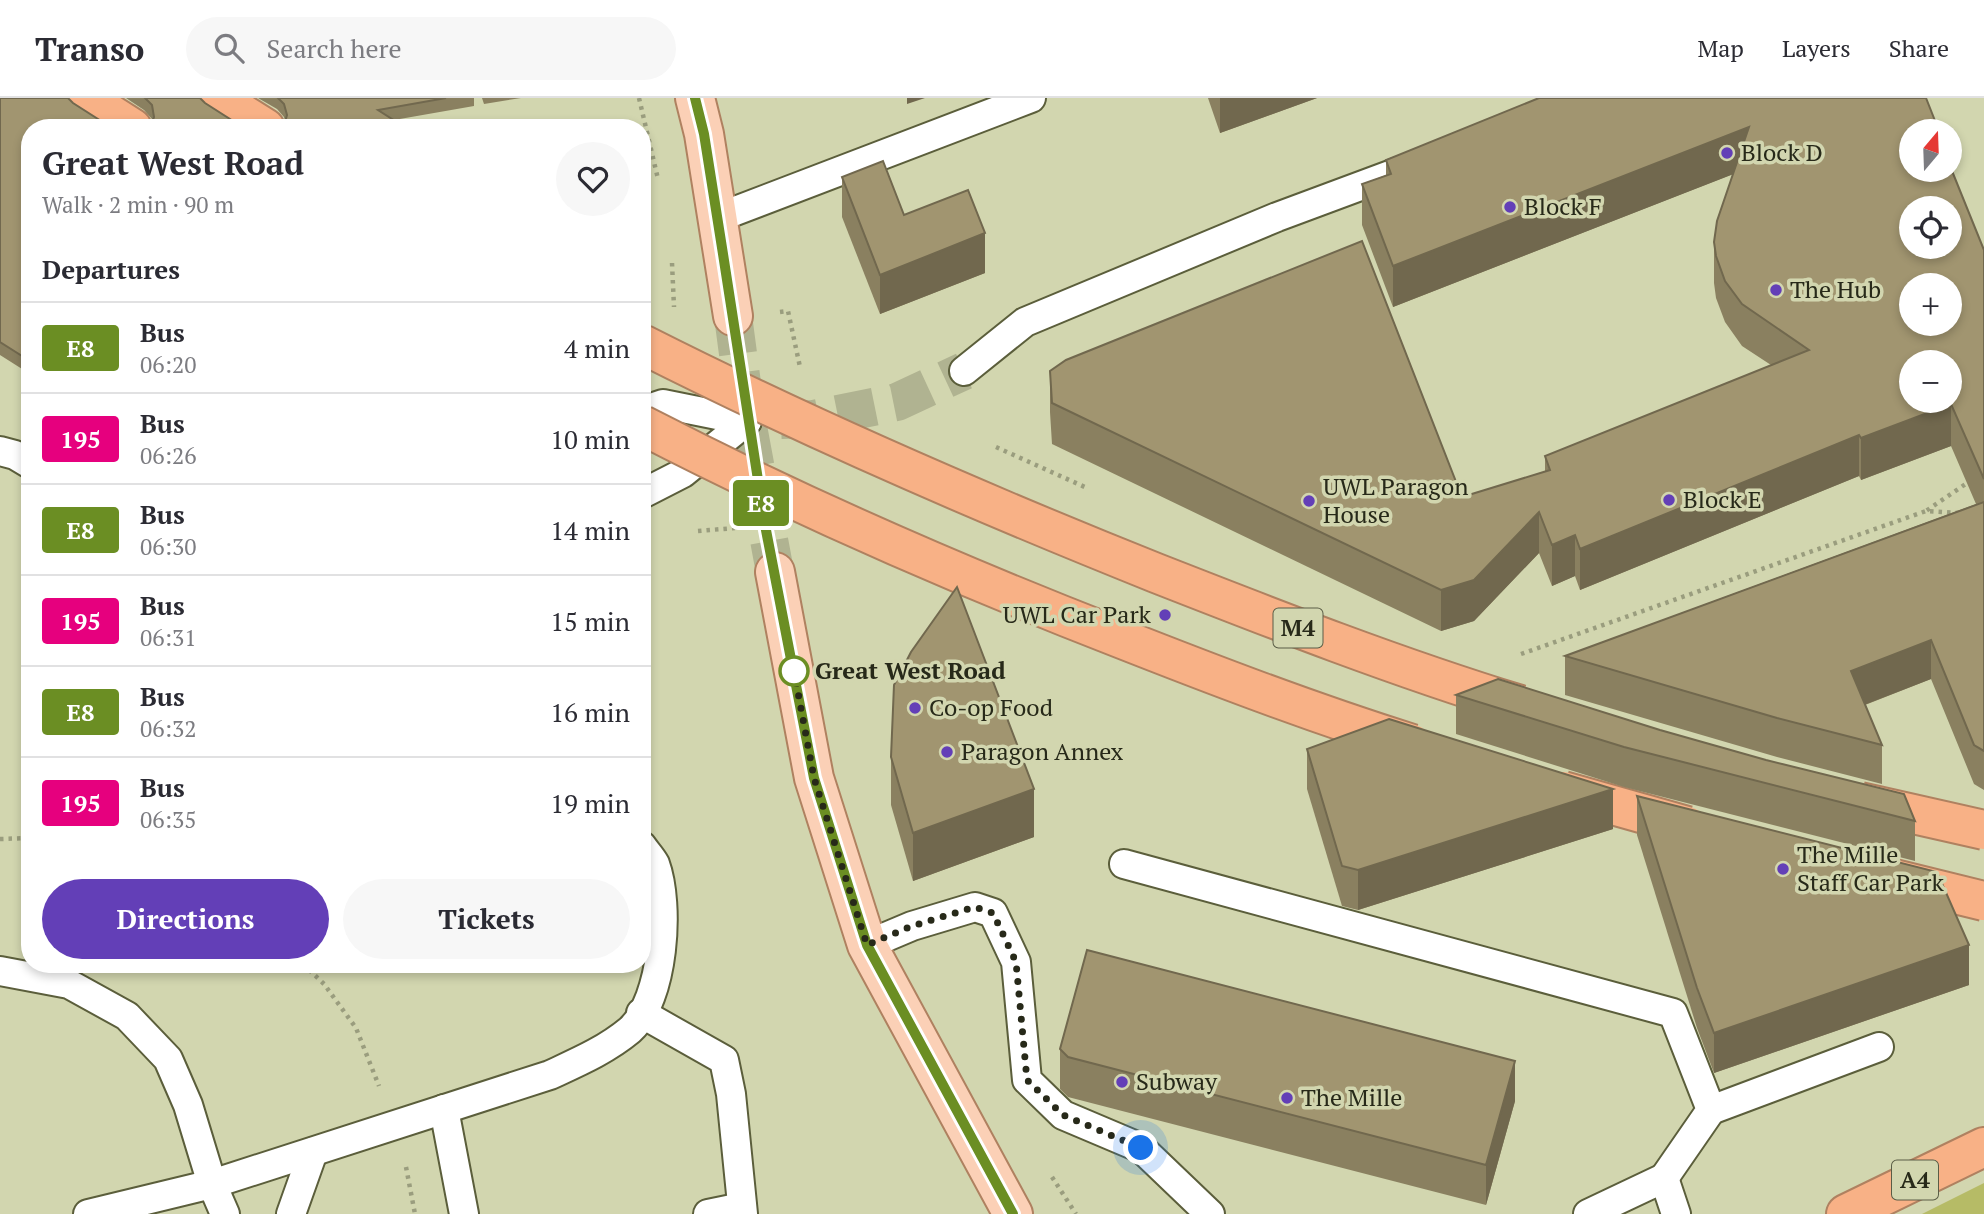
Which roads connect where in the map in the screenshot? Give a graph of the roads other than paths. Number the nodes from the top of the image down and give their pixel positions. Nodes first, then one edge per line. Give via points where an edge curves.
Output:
1 (85, 98) edge
2 (217, 98) edge
3 (695, 98) edge
4 (1031, 98) edge
5 (118, 119) edge
6 (251, 119) edge
7 (1420, 163) edge
8 (717, 218) junction
9 (733, 316) tunnel mouth
10 (651, 348) edge
11 (964, 371) tunnel mouth
12 (651, 408) edge
13 (651, 429) edge
14 (0, 452) edge
15 (21, 459) edge
16 (651, 489) edge
17 (775, 572) tunnel mouth
18 (1555, 716) edge
19 (1446, 754) edge
20 (1525, 779) edge
21 (1826, 793) edge
22 (1984, 830) edge
23 (1718, 834) edge
24 (651, 859) edge
25 (1124, 864) dead end
26 (1855, 869) edge
27 (1984, 901) edge
28 (867, 945) junction
29 (0, 971) edge
30 (641, 1013) junction
31 (1879, 1046) dead end
32 (444, 1109) junction
33 (1711, 1110) junction
34 (1984, 1147) edge
35 (313, 1152) junction
36 (1664, 1178) junction
37 (212, 1184) junction
38 (743, 1211) edge
39 (88, 1214) edge
40 (225, 1214) edge
41 (291, 1214) edge
42 (464, 1214) edge
43 (708, 1214) edge
44 (1013, 1214) edge
45 (1210, 1214) edge
46 (1588, 1214) edge
47 (1676, 1214) edge
48 (1846, 1214) edge

1 - 5 highway
2 - 6 highway
3 - 8 main road
4 - 8 lane
7 - 11 lane via 1026,322
8 - 9 main road
10 - 18 highway, M4, bridge via 869,454 1013,516 1238,606
12 - 16 lane via 663,404 747,421 683,473
13 - 19 highway, bridge via 901,548 1037,606 1340,721
14 - 15 lane
17 - 28 main road via 814,778
20 - 23 highway, bridge
21 - 22 highway, bridge
24 - 30 lane via 664,915 662,951 650,1000
25 - 33 lane via 1673,1013
26 - 27 highway, bridge
28 - 44 main road
28 - 45 lane via 975,907 993,913 1016,962 1027,1080 1063,1115 1141,1148
29 - 37 lane via 69,984 127,1016 168,1059 188,1105
30 - 32 lane via 632,1028 597,1053 550,1075
30 - 38 lane via 724,1060
31 - 33 lane
32 - 35 lane
32 - 42 lane
33 - 36 lane
34 - 48 highway, A4
35 - 37 lane
35 - 41 lane
36 - 46 lane
36 - 47 lane
37 - 39 lane
37 - 40 lane
38 - 43 lane

